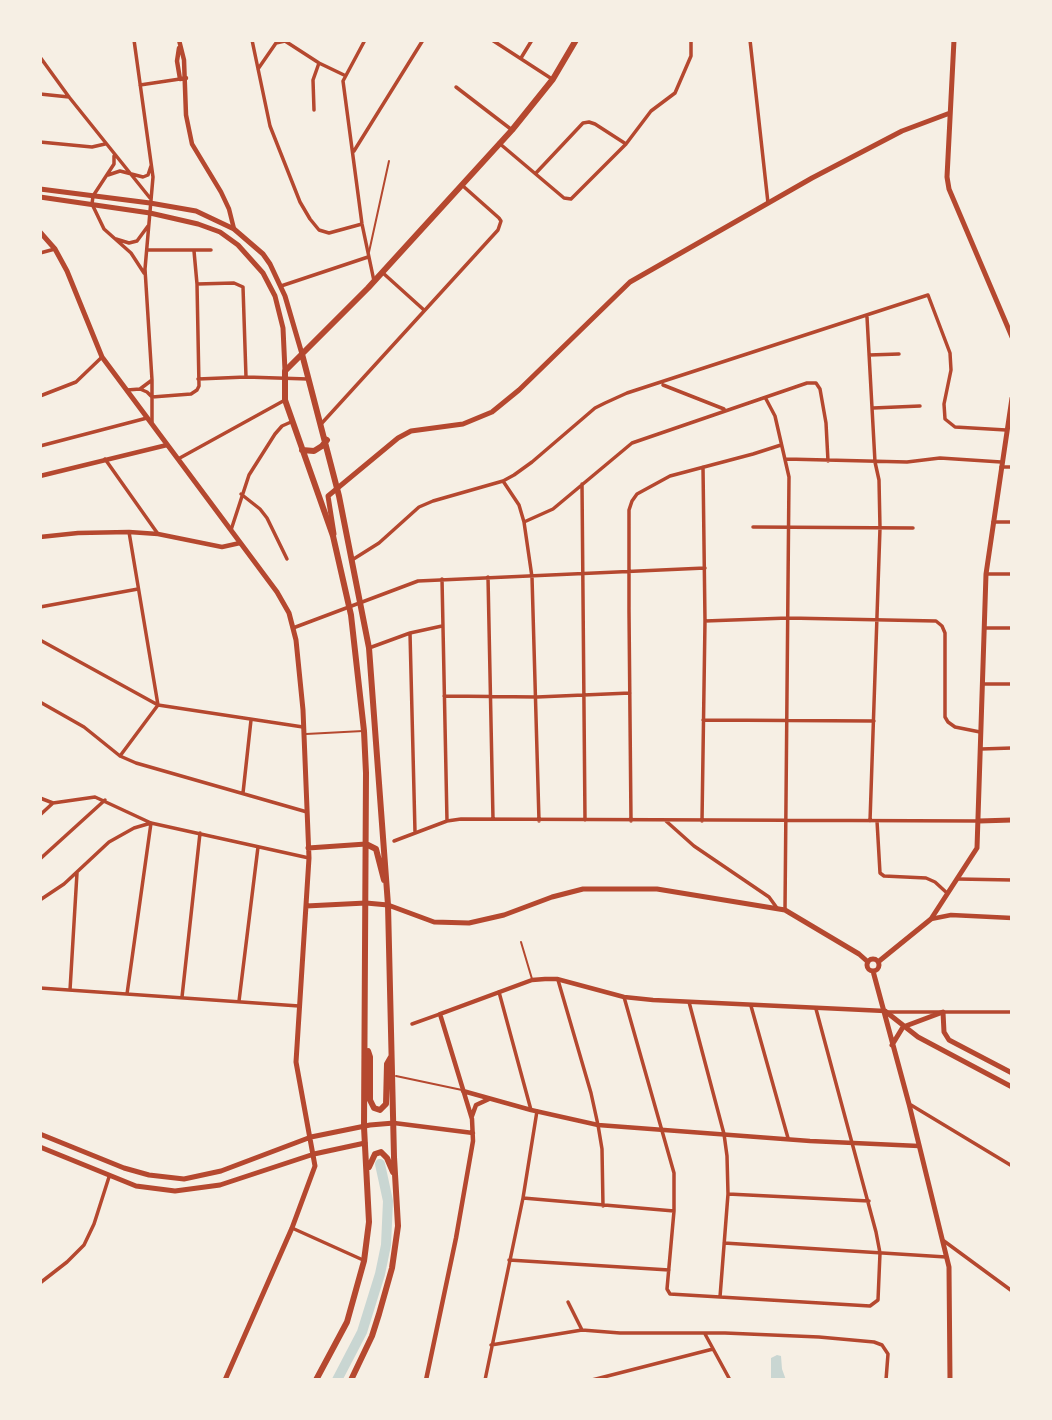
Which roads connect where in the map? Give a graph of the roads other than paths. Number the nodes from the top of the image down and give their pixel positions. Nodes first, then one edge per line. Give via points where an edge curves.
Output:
1 (134, 40) edge
2 (252, 40) edge
3 (365, 40) edge
4 (424, 40) edge
5 (492, 40) edge
6 (532, 40) edge
7 (576, 40) edge
8 (691, 40) edge
9 (750, 40) edge
10 (954, 40) edge
11 (179, 42) edge
12 (40, 57) edge
13 (521, 58) junction
14 (318, 63) junction
15 (258, 69) junction
16 (344, 75) junction
17 (183, 79) junction
18 (553, 79) junction
19 (140, 85) junction
20 (456, 87) dead end
21 (40, 94) edge
22 (69, 97) junction
23 (314, 110) dead end
24 (950, 113) junction
25 (512, 130) junction
26 (40, 142) edge
27 (499, 143) junction
28 (105, 144) junction
29 (626, 144) junction
30 (354, 152) junction
31 (114, 153) junction
32 (389, 161) dead end
33 (151, 166) junction
34 (129, 172) junction
35 (536, 173) junction
36 (106, 176) junction
37 (461, 185) junction
38 (40, 189) edge
39 (93, 196) junction
40 (40, 197) edge
41 (150, 200) junction
42 (768, 203) junction
43 (92, 204) junction
44 (150, 213) junction
45 (149, 223) junction
46 (362, 224) junction
47 (234, 229) junction
48 (40, 232) edge
49 (114, 238) junction
50 (55, 249) junction
51 (147, 250) junction
52 (211, 250) dead end
53 (194, 251) junction
54 (40, 253) edge
55 (368, 257) junction
56 (382, 272) junction
57 (146, 276) junction
58 (374, 281) junction
59 (197, 284) junction
60 (281, 286) junction
61 (424, 310) junction
62 (866, 317) junction
63 (1010, 323) edge
64 (1012, 337) edge
65 (302, 354) junction
66 (899, 354) dead end
67 (869, 355) junction
68 (102, 356) junction
69 (285, 375) junction
70 (246, 377) junction
71 (198, 379) junction
72 (309, 379) junction
73 (152, 380) junction
74 (661, 384) junction
75 (140, 389) junction
76 (127, 390) junction
77 (40, 396) edge
78 (152, 397) junction
79 (766, 398) junction
80 (1012, 398) edge
81 (285, 400) junction
82 (920, 406) dead end
83 (873, 408) junction
84 (724, 410) junction
85 (147, 418) junction
86 (291, 422) junction
87 (322, 423) junction
88 (152, 424) junction
89 (1006, 430) junction
90 (327, 440) junction
91 (167, 445) junction
92 (781, 445) junction
93 (40, 446) edge
94 (302, 450) junction
95 (106, 459) junction
96 (178, 459) junction
97 (786, 460) junction
98 (828, 461) junction
99 (875, 462) junction
100 (1001, 465) junction
101 (704, 467) junction
102 (1012, 467) edge
103 (40, 476) edge
104 (503, 481) junction
105 (582, 484) junction
106 (337, 487) junction
107 (241, 494) junction
108 (524, 522) junction
109 (992, 522) junction
110 (1012, 522) edge
111 (789, 526) junction
112 (753, 527) dead end
113 (880, 528) junction
114 (913, 528) dead end
115 (231, 530) junction
116 (129, 532) junction
117 (158, 534) junction
118 (334, 536) junction
119 (40, 537) edge
120 (240, 543) junction
121 (287, 559) dead end
122 (352, 560) junction
123 (705, 568) junction
124 (629, 570) junction
125 (986, 574) junction
126 (1012, 574) edge
127 (583, 575) junction
128 (488, 577) junction
129 (533, 577) junction
130 (442, 579) junction
131 (139, 589) junction
132 (361, 602) junction
133 (349, 606) junction
134 (40, 607) edge
135 (788, 618) junction
136 (878, 620) junction
137 (705, 621) junction
138 (442, 626) junction
139 (293, 628) junction
140 (984, 628) junction
141 (1012, 628) edge
142 (410, 633) junction
143 (40, 640) edge
144 (369, 648) junction
145 (982, 684) junction
146 (1012, 684) edge
147 (630, 693) junction
148 (583, 695) junction
149 (444, 696) junction
150 (490, 697) junction
151 (537, 697) junction
152 (40, 702) edge
153 (158, 705) junction
154 (788, 719) junction
155 (251, 720) junction
156 (703, 720) junction
157 (874, 721) junction
158 (304, 730) junction
159 (364, 731) junction
160 (980, 732) junction
161 (981, 748) junction
162 (1012, 748) edge
163 (120, 757) junction
164 (243, 793) junction
165 (40, 798) edge
166 (105, 800) junction
167 (53, 803) junction
168 (307, 812) junction
169 (40, 815) edge
170 (493, 819) junction
171 (586, 820) junction
172 (1012, 820) edge
173 (447, 821) junction
174 (539, 821) junction
175 (631, 821) junction
176 (666, 821) junction
177 (702, 821) junction
178 (786, 821) junction
179 (870, 821) junction
180 (877, 821) junction
181 (979, 821) junction
182 (151, 822) junction
183 (200, 832) junction
184 (415, 832) junction
185 (394, 841) dead end
186 (366, 844) junction
187 (258, 847) junction
188 (308, 848) junction
189 (309, 858) junction
190 (40, 859) edge
191 (77, 872) junction
192 (958, 879) junction
193 (1012, 880) edge
194 (387, 885) junction
195 (947, 893) junction
196 (40, 900) edge
197 (366, 903) junction
198 (388, 905) junction
199 (306, 906) junction
200 (939, 906) junction
201 (777, 908) junction
202 (785, 910) junction
203 (951, 915) junction
204 (1012, 918) edge
205 (930, 919) junction
206 (521, 942) dead end
207 (868, 962) junction
208 (878, 962) junction
209 (873, 971) junction
210 (557, 979) junction
211 (532, 980) junction
212 (40, 988) edge
213 (70, 990) junction
214 (499, 992) junction
215 (127, 994) junction
216 (624, 997) junction
217 (182, 998) junction
218 (239, 1001) junction
219 (689, 1002) junction
220 (299, 1006) junction
221 (751, 1006) junction
222 (816, 1009) junction
223 (885, 1012) junction
224 (943, 1012) junction
225 (1012, 1012) edge
226 (440, 1014) junction
227 (412, 1024) dead end
228 (903, 1027) junction
229 (892, 1045) junction
230 (366, 1046) junction
231 (393, 1055) junction
232 (1012, 1073) edge
233 (393, 1075) junction
234 (1012, 1087) edge
235 (463, 1090) junction
236 (490, 1099) junction
237 (909, 1104) junction
238 (534, 1110) junction
239 (472, 1119) junction
240 (394, 1123) junction
241 (598, 1125) junction
242 (368, 1126) junction
243 (663, 1130) junction
244 (473, 1133) junction
245 (724, 1133) junction
246 (40, 1134) edge
247 (311, 1137) junction
248 (788, 1138) junction
249 (365, 1143) junction
250 (853, 1143) junction
251 (290, 1146) junction
252 (919, 1146) junction
253 (40, 1147) edge
254 (314, 1154) junction
255 (298, 1160) junction
256 (1012, 1166) edge
257 (109, 1177) junction
258 (368, 1177) junction
259 (395, 1177) junction
260 (728, 1194) junction
261 (523, 1198) junction
262 (869, 1202) junction
263 (603, 1206) junction
264 (674, 1211) junction
265 (292, 1228) junction
266 (944, 1241) junction
267 (724, 1243) junction
268 (880, 1254) junction
269 (947, 1257) junction
270 (509, 1260) junction
271 (364, 1261) junction
272 (669, 1270) junction
273 (40, 1283) edge
274 (1012, 1291) edge
275 (720, 1297) junction
276 (568, 1302) dead end
277 (582, 1330) junction
278 (705, 1334) junction
279 (491, 1345) junction
280 (713, 1349) junction
281 (225, 1380) edge
282 (316, 1380) edge
283 (351, 1380) edge
284 (426, 1380) edge
285 (485, 1380) edge
286 (592, 1380) edge
287 (730, 1380) edge
288 (886, 1380) edge
289 (950, 1380) edge

1 - 19 street
2 - 15 street
3 - 16 street
4 - 30 street
5 - 13 street
6 - 13 street
7 - 18 main road
8 - 29 street via 691,57 675,93 651,111
9 - 42 street
10 - 24 main road
11 - 17 street
12 - 22 street
13 - 18 street
14 - 15 street via 280,41
14 - 16 street
14 - 23 street via 313,80
15 - 46 street via 270,126 310,219 319,230 329,233
16 - 30 street
17 - 19 street
17 - 47 street via 191,144 221,192
18 - 25 main road
19 - 33 street
20 - 25 street
21 - 22 street
22 - 28 street
24 - 42 main road via 880,142
24 - 63 main road via 949,189
25 - 27 main road
26 - 28 street via 92,148
27 - 35 street
27 - 37 main road
28 - 31 street
29 - 35 street via 595,124 583,123
29 - 35 street via 571,199 566,200
30 - 46 street
31 - 34 street
31 - 36 street via 114,164
32 - 55 lane
33 - 34 street via 143,177
33 - 41 street
34 - 36 street
34 - 41 street
36 - 39 street
37 - 56 main road
37 - 61 street via 501,221 498,230
38 - 39 main road
39 - 41 main road
39 - 43 street
40 - 43 main road
41 - 44 street
41 - 47 main road via 196,211
42 - 106 main road via 630,282 492,412 463,424 411,431
43 - 44 main road
43 - 49 street via 100,223
44 - 45 street
44 - 69 main road via 220,232 252,258 275,296 283,328
45 - 49 street via 137,241
45 - 51 street
46 - 55 street
47 - 60 main road via 263,254
48 - 50 main road
49 - 57 street
50 - 54 street
50 - 68 main road
51 - 53 street
51 - 57 street
52 - 53 street
53 - 59 street
55 - 58 street
55 - 60 street
56 - 58 main road
56 - 61 street
57 - 73 street
58 - 65 main road
59 - 70 street via 241,284
59 - 71 street
60 - 65 main road
61 - 87 street
62 - 67 street
62 - 74 street
62 - 89 street via 928,295 950,353 945,419 955,427
63 - 64 main road
65 - 69 main road
65 - 72 main road
66 - 67 street
67 - 83 street
68 - 76 main road
68 - 77 street via 76,382
69 - 70 street
69 - 72 street
69 - 81 main road
70 - 71 street
71 - 78 street via 197,390 191,394
72 - 87 main road
73 - 75 street
73 - 78 street
74 - 84 street
74 - 104 street via 594,408
75 - 76 street
75 - 78 street
76 - 85 main road
78 - 88 street
79 - 84 street
79 - 92 street
79 - 98 street via 807,383 819,385
80 - 89 main road
81 - 86 main road
81 - 96 street
82 - 83 street
83 - 99 street
84 - 105 street via 632,443
85 - 88 main road
85 - 93 street
86 - 94 main road
86 - 107 street via 275,434
87 - 90 main road
88 - 91 main road
89 - 100 main road
90 - 94 main road via 314,451
90 - 106 main road
91 - 95 street
91 - 96 main road
92 - 97 street
92 - 101 street
94 - 118 main road
95 - 103 street
95 - 117 street
96 - 115 main road
97 - 98 street
97 - 111 street
98 - 99 street
99 - 100 street via 940,458
99 - 113 street
100 - 102 street
100 - 109 main road
101 - 123 street
101 - 124 street via 670,476 636,494 629,510
104 - 108 street
104 - 122 street via 419,508
105 - 108 street via 553,509
105 - 127 street
106 - 118 main road via 327,500
106 - 122 main road
107 - 115 street
107 - 121 street via 267,518
108 - 129 street
109 - 110 street
109 - 125 main road
111 - 112 street
111 - 113 street
111 - 135 street
113 - 114 street
113 - 136 street
115 - 120 main road
116 - 117 street
116 - 119 street
116 - 131 street
117 - 120 street via 222,547
118 - 133 main road
120 - 139 main road via 277,592
122 - 132 main road
123 - 124 street
123 - 137 street
124 - 127 street
124 - 147 street
125 - 126 street
125 - 140 main road
127 - 129 street
127 - 148 street
128 - 129 street
128 - 130 street
128 - 150 street
129 - 151 street
130 - 132 street via 418,581
130 - 138 street
131 - 134 street
131 - 153 street
132 - 133 street
132 - 144 main road
133 - 139 street
133 - 159 main road
135 - 136 street
135 - 137 street
135 - 154 street
136 - 157 street
136 - 160 street via 927,620 943,626 945,718 956,727
137 - 156 street
138 - 142 street
138 - 149 street
139 - 158 main road
140 - 141 street
140 - 145 main road
142 - 144 street
142 - 184 street
143 - 153 street
144 - 194 main road
145 - 146 street
145 - 160 main road
147 - 148 street
147 - 175 street
148 - 151 street
148 - 171 street
149 - 150 street
149 - 173 street
150 - 151 street
150 - 170 street
151 - 174 street
152 - 163 street via 84,727
153 - 155 street
153 - 163 street
154 - 156 street
154 - 157 street
154 - 178 street
155 - 158 street
155 - 164 street
156 - 177 street
157 - 179 street
158 - 159 lane
158 - 168 main road
159 - 186 main road
160 - 161 main road
161 - 162 street
161 - 181 main road
163 - 164 street
164 - 168 street
165 - 167 street
166 - 167 street via 79,797
166 - 182 street
166 - 190 street
167 - 169 street
168 - 188 main road
170 - 173 street
170 - 174 street
171 - 174 street
171 - 175 street
172 - 181 main road
173 - 184 street
175 - 176 street
176 - 177 street
176 - 201 street via 769,897
177 - 178 street
178 - 179 street
178 - 202 street
179 - 180 street
180 - 181 street
180 - 195 street via 880,873 926,878
181 - 192 main road via 977,848
182 - 183 street
182 - 191 street via 121,834
182 - 215 street
183 - 187 street
183 - 217 street
184 - 185 street
186 - 188 main road
186 - 194 main road via 376,849
186 - 197 main road
187 - 189 street
187 - 218 street
188 - 189 main road
189 - 199 main road
191 - 196 street
191 - 213 street
192 - 193 street
192 - 195 main road
194 - 198 main road
195 - 200 main road
197 - 198 main road
197 - 199 main road
197 - 230 main road
198 - 201 main road via 434,922 468,923 583,889 640,887
198 - 231 main road
199 - 220 main road
200 - 203 street
200 - 205 main road
201 - 202 main road
202 - 207 main road
203 - 204 street
203 - 205 street
205 - 208 main road
206 - 211 lane
207 - 208 main road
207 - 209 main road
208 - 209 main road
209 - 223 main road
210 - 211 street
210 - 216 street
210 - 241 street
211 - 214 street
212 - 213 street
213 - 215 street
214 - 226 street
214 - 238 street
215 - 217 street
216 - 219 street
216 - 243 street
217 - 218 street
218 - 220 street
219 - 221 street
219 - 245 street
220 - 247 main road via 296,1062
221 - 222 street
221 - 248 street
222 - 223 street
222 - 250 street
223 - 224 street
223 - 228 main road
223 - 229 main road
224 - 225 street
224 - 228 main road
224 - 232 main road via 948,1040
226 - 227 street
226 - 235 street
228 - 229 main road
228 - 234 main road
229 - 237 main road
230 - 231 main road via 370,1100 380,1110 386,1104 387,1064
230 - 242 main road
231 - 233 main road
233 - 235 lane
233 - 240 main road
235 - 236 street
235 - 239 street
236 - 238 street
236 - 239 street via 476,1105
237 - 252 main road
237 - 256 street
238 - 241 street
238 - 261 street
239 - 244 street
240 - 242 main road
240 - 244 street
240 - 259 main road
241 - 243 street
241 - 263 street
242 - 247 main road
242 - 249 main road
243 - 245 street
243 - 264 street via 674,1173
244 - 284 street
245 - 248 street
245 - 260 street
246 - 251 main road via 124,1168 184,1179 214,1174
247 - 251 main road
247 - 254 main road
248 - 250 street
249 - 254 main road
249 - 258 main road
250 - 252 street
250 - 262 street
251 - 255 main road via 298,1151
252 - 266 main road
253 - 257 main road
254 - 255 main road
254 - 265 main road via 313,1177
255 - 257 main road via 220,1185 174,1191 143,1188
257 - 273 street via 84,1245
258 - 259 main road via 371,1160 381,1152
258 - 271 main road
259 - 283 main road via 398,1226 392,1268 372,1336
260 - 262 street
260 - 267 street
261 - 263 street
261 - 270 street
262 - 268 street
263 - 264 street
264 - 272 street
265 - 271 street
265 - 281 main road
266 - 269 main road
266 - 274 street
267 - 268 street
267 - 275 street
268 - 269 street
268 - 275 street via 878,1300 873,1305
269 - 289 main road
270 - 272 street
270 - 279 street
271 - 282 main road via 347,1322
272 - 275 street via 667,1289 671,1295
276 - 277 street
277 - 278 street
277 - 279 street
278 - 280 street
278 - 288 street via 874,1342 888,1354
279 - 285 street
280 - 286 street
280 - 287 street

